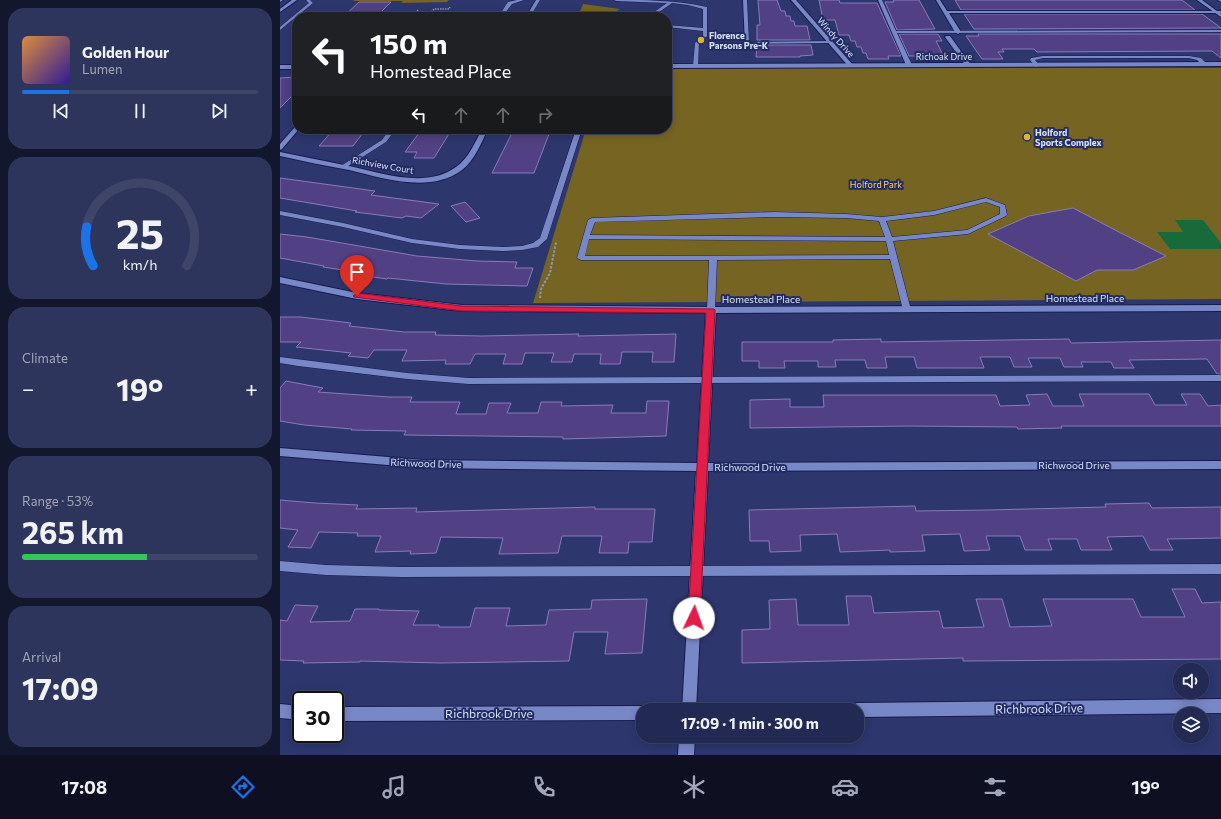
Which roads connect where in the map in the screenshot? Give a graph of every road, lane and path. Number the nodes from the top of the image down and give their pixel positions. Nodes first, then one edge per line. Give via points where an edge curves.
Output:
1 (295, 0) edge
2 (308, 0) edge
3 (522, 0) edge
4 (538, 0) edge
5 (616, 0) edge
6 (745, 0) edge
7 (793, 0) edge
8 (880, 0) edge
9 (938, 0) edge
10 (1199, 0) edge
11 (670, 3) junction
12 (437, 5) dead end
13 (450, 7) dead end
14 (434, 9) junction
15 (280, 11) edge
16 (300, 12) edge
17 (432, 12) edge
18 (503, 12) edge
19 (531, 12) edge
20 (656, 12) edge
21 (945, 12) junction
22 (1218, 12) edge
23 (1221, 16) edge
24 (292, 19) edge
25 (672, 27) edge
26 (280, 29) edge
27 (705, 30) junction
28 (1221, 31) edge
29 (895, 32) junction
30 (958, 32) junction
31 (948, 37) dead end
32 (831, 42) junction
33 (1221, 64) edge
34 (909, 65) junction
35 (968, 65) junction
36 (672, 66) edge
37 (696, 66) junction
38 (851, 66) junction
39 (280, 67) edge
40 (292, 67) edge
41 (292, 134) edge
42 (389, 134) edge
43 (482, 134) edge
44 (577, 134) edge
45 (280, 148) edge
46 (280, 154) edge
47 (343, 167) junction
48 (280, 213) edge
49 (882, 219) junction
50 (586, 237) junction
51 (889, 239) junction
52 (556, 242) dead end
53 (713, 257) junction
54 (893, 257) junction
55 (280, 280) edge
56 (547, 300) dead end
57 (1221, 308) edge
58 (711, 310) junction
59 (907, 310) junction
60 (280, 360) edge
61 (1221, 378) edge
62 (707, 381) junction
63 (280, 452) edge
64 (1221, 465) edge
65 (702, 467) junction
66 (280, 566) edge
67 (1221, 569) edge
68 (696, 572) junction
69 (689, 703) edge
70 (1221, 706) edge
71 (864, 710) edge
72 (280, 711) edge
73 (292, 712) edge
74 (636, 712) edge
75 (344, 714) edge
76 (687, 743) edge
77 (686, 755) edge

1 - 15 street
2 - 16 lane via 311,3
3 - 18 lane via 510,2
4 - 19 lane
5 - 11 lane
6 - 32 lane via 747,43
7 - 32 street, Windy Drive
8 - 29 lane
9 - 21 street
10 - 22 street
11 - 20 lane
11 - 27 lane via 700,5 705,8
12 - 14 path
13 - 14 path
14 - 17 path
21 - 22 street
21 - 30 street
22 - 23 street
24 - 26 lane
25 - 27 lane
27 - 37 lane via 704,36 697,43
28 - 30 lane
29 - 30 lane
29 - 34 lane
31 - 35 street
32 - 38 street, Windy Drive
33 - 35 street, Richoak Drive
34 - 35 street, Richoak Drive
34 - 38 street, Richoak Drive
36 - 37 street, Richoak Drive
37 - 38 street, Richoak Drive
39 - 40 street
41 - 45 street
42 - 47 lane via 384,141
43 - 47 street, Richview Court via 467,161 453,172 434,179 406,180
44 - 48 lane via 543,239 536,246 512,249 444,245 413,241
46 - 47 street, Richview Court
49 - 50 lane via 832,215 592,220
49 - 51 lane
49 - 51 lane via 934,213 986,200 1003,206 1004,215 968,232
50 - 51 lane
50 - 53 lane via 581,258
51 - 54 lane
52 - 56 path via 550,273 541,290 540,299
53 - 54 lane
53 - 58 lane
54 - 59 lane
55 - 58 street, Homestead Place via 357,296 462,308
57 - 59 street, Homestead Place
58 - 59 street, Homestead Place
58 - 62 street
60 - 62 lane via 469,381
61 - 62 lane
62 - 65 street
63 - 65 street, Richwood Drive via 424,464
64 - 65 street, Richwood Drive
65 - 68 street
66 - 68 lane via 401,572
67 - 68 lane
68 - 69 street
70 - 71 street, Richbrook Drive
72 - 73 street
74 - 75 street, Richbrook Drive
76 - 77 street

